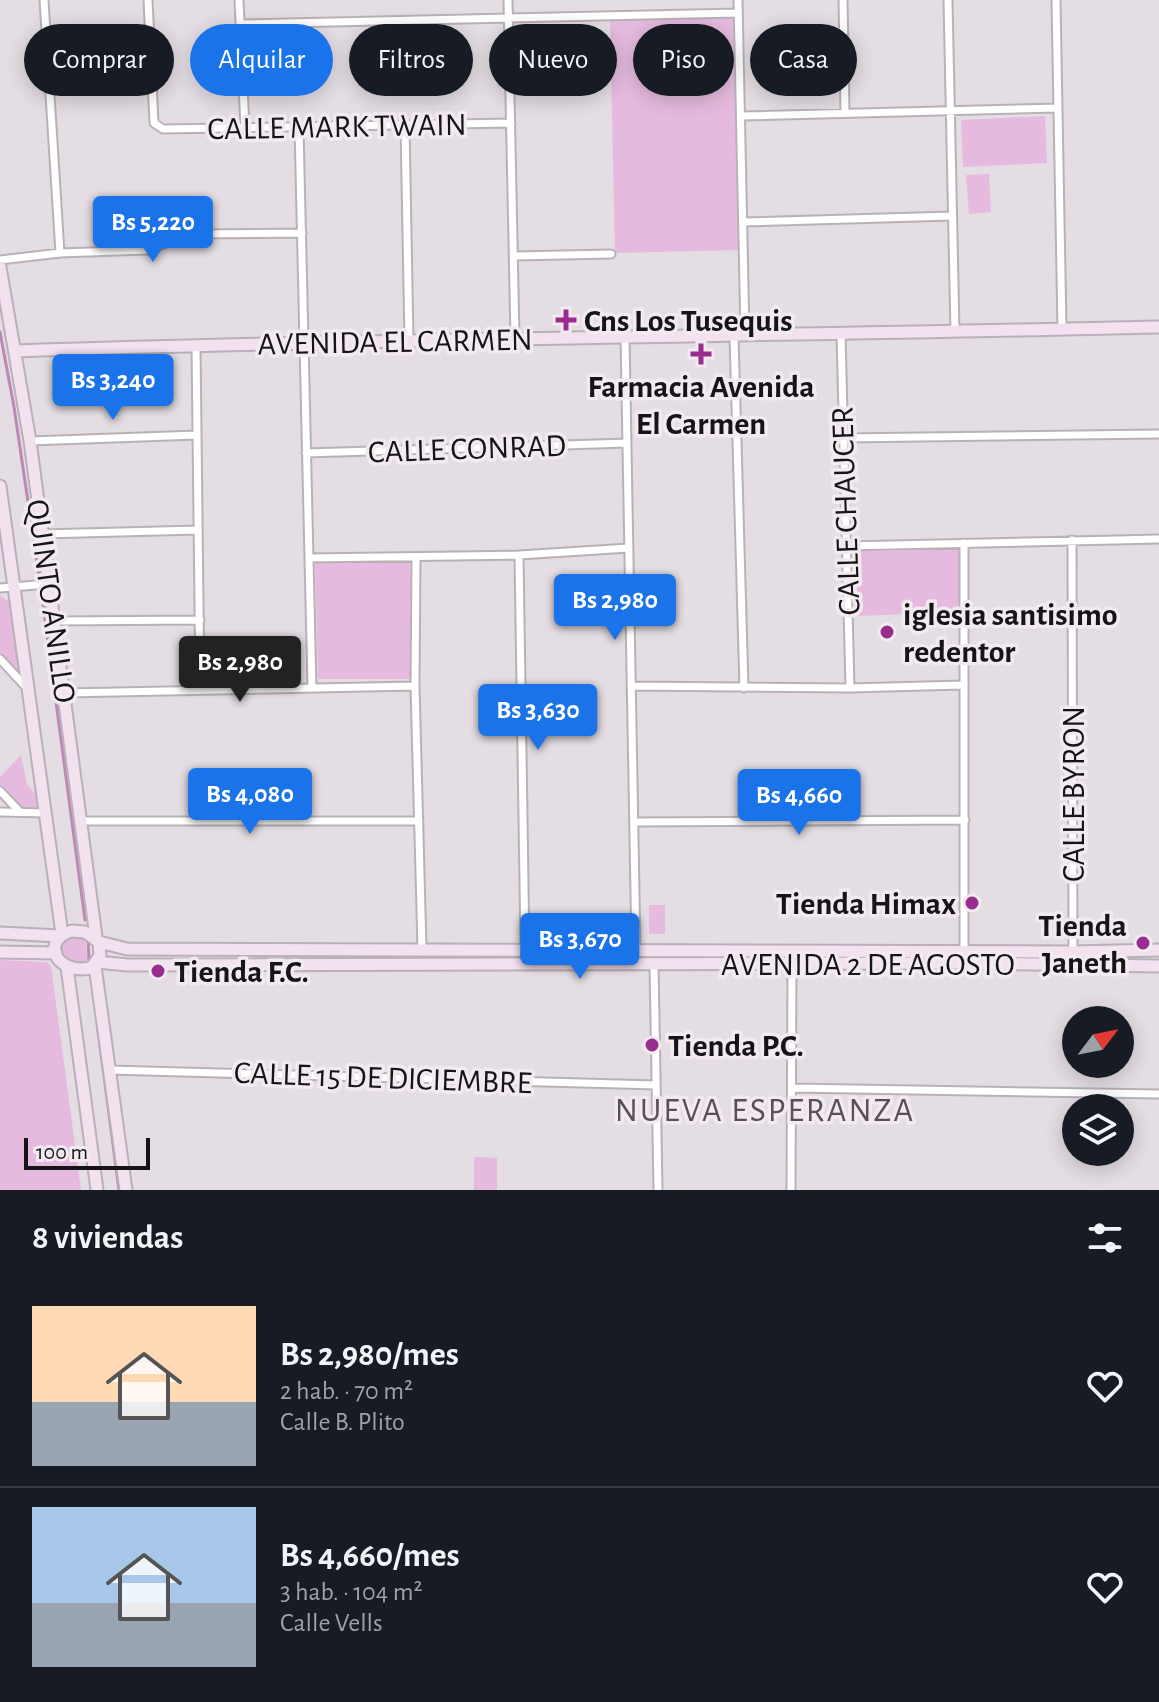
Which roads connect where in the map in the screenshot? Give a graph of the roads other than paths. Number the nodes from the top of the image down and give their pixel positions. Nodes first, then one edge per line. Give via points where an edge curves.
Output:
1 (44, 0) edge
2 (148, 0) edge
3 (239, 0) edge
4 (508, 0) edge
5 (738, 0) edge
6 (843, 0) edge
7 (948, 0) edge
8 (1056, 0) edge
9 (738, 13) junction
10 (508, 19) junction
11 (46, 24) edge
12 (149, 24) edge
13 (241, 24) joint
14 (51, 96) edge
15 (153, 96) edge
16 (244, 96) edge
17 (1058, 108) junction
18 (950, 110) junction
19 (845, 112) junction
20 (741, 116) junction
21 (511, 123) junction
22 (405, 125) junction
23 (299, 127) junction
24 (245, 128) junction
25 (952, 216) junction
26 (743, 222) junction
27 (302, 233) junction
28 (60, 253) junction
29 (611, 254) dead end
30 (514, 256) junction
31 (0, 260) edge
32 (0, 267) edge
33 (1159, 327) edge
34 (1062, 329) junction
35 (955, 332) junction
36 (841, 334) junction
37 (625, 335) junction
38 (740, 336) junction
39 (515, 338) junction
40 (409, 341) junction
41 (303, 342) junction
42 (196, 345) junction
43 (16, 351) junction
44 (1159, 434) edge
45 (197, 435) junction
46 (843, 438) junction
47 (30, 441) junction
48 (627, 443) junction
49 (306, 453) junction
50 (0, 486) edge
51 (198, 530) junction
52 (42, 534) junction
53 (1159, 539) edge
54 (1072, 540) junction
55 (964, 543) junction
56 (845, 546) junction
57 (629, 548) junction
58 (519, 555) junction
59 (416, 557) junction
60 (309, 558) junction
61 (48, 584) junction
62 (0, 588) edge
63 (15, 588) junction
64 (200, 620) junction
65 (54, 621) junction
66 (0, 660) edge
67 (963, 685) junction
68 (415, 686) junction
69 (631, 686) junction
70 (312, 688) junction
71 (744, 688) junction
72 (850, 688) junction
73 (29, 690) junction
74 (200, 690) junction
75 (65, 693) junction
76 (0, 791) edge
77 (0, 812) edge
78 (20, 812) junction
79 (46, 813) junction
80 (965, 820) junction
81 (82, 821) junction
82 (419, 821) junction
83 (634, 822) junction
84 (0, 933) edge
85 (24, 934) junction
86 (61, 935) junction
87 (97, 939) junction
88 (422, 948) junction
89 (525, 949) junction
90 (636, 949) junction
91 (579, 950) junction
92 (964, 950) junction
93 (1159, 950) edge
94 (1094, 951) junction
95 (0, 952) edge
96 (22, 952) junction
97 (1073, 952) junction
98 (56, 953) junction
99 (580, 963) junction
100 (792, 963) junction
101 (96, 964) junction
102 (654, 964) junction
103 (1094, 964) junction
104 (1159, 966) edge
105 (67, 967) junction
106 (109, 1070) junction
107 (656, 1085) junction
108 (793, 1088) junction
109 (1159, 1094) edge
110 (97, 1190) edge
111 (126, 1190) edge
112 (658, 1190) edge
113 (791, 1190) edge

1 - 11 street
2 - 12 street
3 - 13 street
4 - 10 street
5 - 9 street
6 - 19 street
7 - 18 street
8 - 17 street
9 - 10 street
9 - 20 street
10 - 13 street
10 - 21 street
14 - 28 street
15 - 24 street, CALLE MARK TWAIN via 154,123 163,129
16 - 24 street
17 - 18 street
17 - 34 street
18 - 19 street
18 - 25 street
19 - 20 street
20 - 26 street
21 - 22 street, CALLE MARK TWAIN
21 - 30 street
22 - 23 street, CALLE MARK TWAIN
22 - 40 street
23 - 24 street, CALLE MARK TWAIN
23 - 27 street
25 - 26 street
25 - 35 street
26 - 38 street
27 - 28 street via 189,234 147,250
27 - 41 street
28 - 31 street
29 - 30 street
30 - 39 street
32 - 43 street, QUINTO ANILLO
33 - 34 street, AVENIDA EL CARMEN
34 - 35 street, AVENIDA EL CARMEN
35 - 36 street, AVENIDA EL CARMEN
36 - 38 street, AVENIDA EL CARMEN
36 - 46 street, CALLE CHAUCER
37 - 38 street, AVENIDA EL CARMEN
37 - 39 street, AVENIDA EL CARMEN
37 - 48 street
38 - 71 street
39 - 40 street, AVENIDA EL CARMEN
40 - 41 street, AVENIDA EL CARMEN
41 - 42 street, AVENIDA EL CARMEN
41 - 49 street
42 - 43 street, AVENIDA EL CARMEN
42 - 45 street
43 - 47 street, QUINTO ANILLO
44 - 46 street
45 - 47 street
45 - 51 street
46 - 56 street, CALLE CHAUCER
47 - 52 street, QUINTO ANILLO
48 - 49 street, CALLE CONRAD
48 - 57 street
49 - 60 street
50 - 63 street, QUINTO ANILLO
51 - 52 street
51 - 64 street
52 - 61 street, QUINTO ANILLO
53 - 54 street
54 - 55 street
54 - 97 street, CALLE BYRON
55 - 56 street
55 - 67 street
56 - 72 street, CALLE CHAUCER
57 - 58 street
57 - 69 street
58 - 59 street
58 - 89 street
59 - 60 street
59 - 68 street
60 - 70 street
61 - 63 street
61 - 65 street, QUINTO ANILLO
62 - 63 street
63 - 73 street, QUINTO ANILLO
64 - 65 street
64 - 74 street
65 - 75 street, QUINTO ANILLO
66 - 73 street
67 - 72 street
67 - 80 street
68 - 70 street
68 - 82 street
69 - 71 street
69 - 83 street
70 - 74 street
71 - 72 street
73 - 79 street, QUINTO ANILLO
74 - 75 street
75 - 81 street, QUINTO ANILLO
76 - 78 street
77 - 78 street
78 - 79 street
79 - 86 street, QUINTO ANILLO
80 - 83 street
80 - 92 street
81 - 82 street
81 - 87 street, QUINTO ANILLO
82 - 88 street
83 - 90 street
84 - 85 street
85 - 86 street
85 - 96 street via 29,943
86 - 87 street via 79,931
86 - 98 street
87 - 88 street, AVENIDA 2 DE AGOSTO via 127,949
87 - 101 street via 101,949
88 - 89 street, AVENIDA 2 DE AGOSTO
89 - 91 street, AVENIDA 2 DE AGOSTO
90 - 91 street, AVENIDA 2 DE AGOSTO
90 - 92 street, AVENIDA 2 DE AGOSTO
91 - 99 street
92 - 97 street, AVENIDA 2 DE AGOSTO
93 - 94 street, AVENIDA 2 DE AGOSTO
94 - 97 street, AVENIDA 2 DE AGOSTO
94 - 103 street
95 - 96 street
96 - 98 street
98 - 105 street
99 - 101 street, AVENIDA 2 DE AGOSTO
99 - 102 street, AVENIDA 2 DE AGOSTO
100 - 102 street, AVENIDA 2 DE AGOSTO
100 - 103 street, AVENIDA 2 DE AGOSTO
100 - 108 street
101 - 105 street via 85,970
101 - 106 street
102 - 107 street
103 - 104 street, AVENIDA 2 DE AGOSTO
105 - 110 street
106 - 107 street, CALLE 15 DE DICIEMBRE
106 - 111 street
107 - 112 street
108 - 109 street
108 - 113 street

